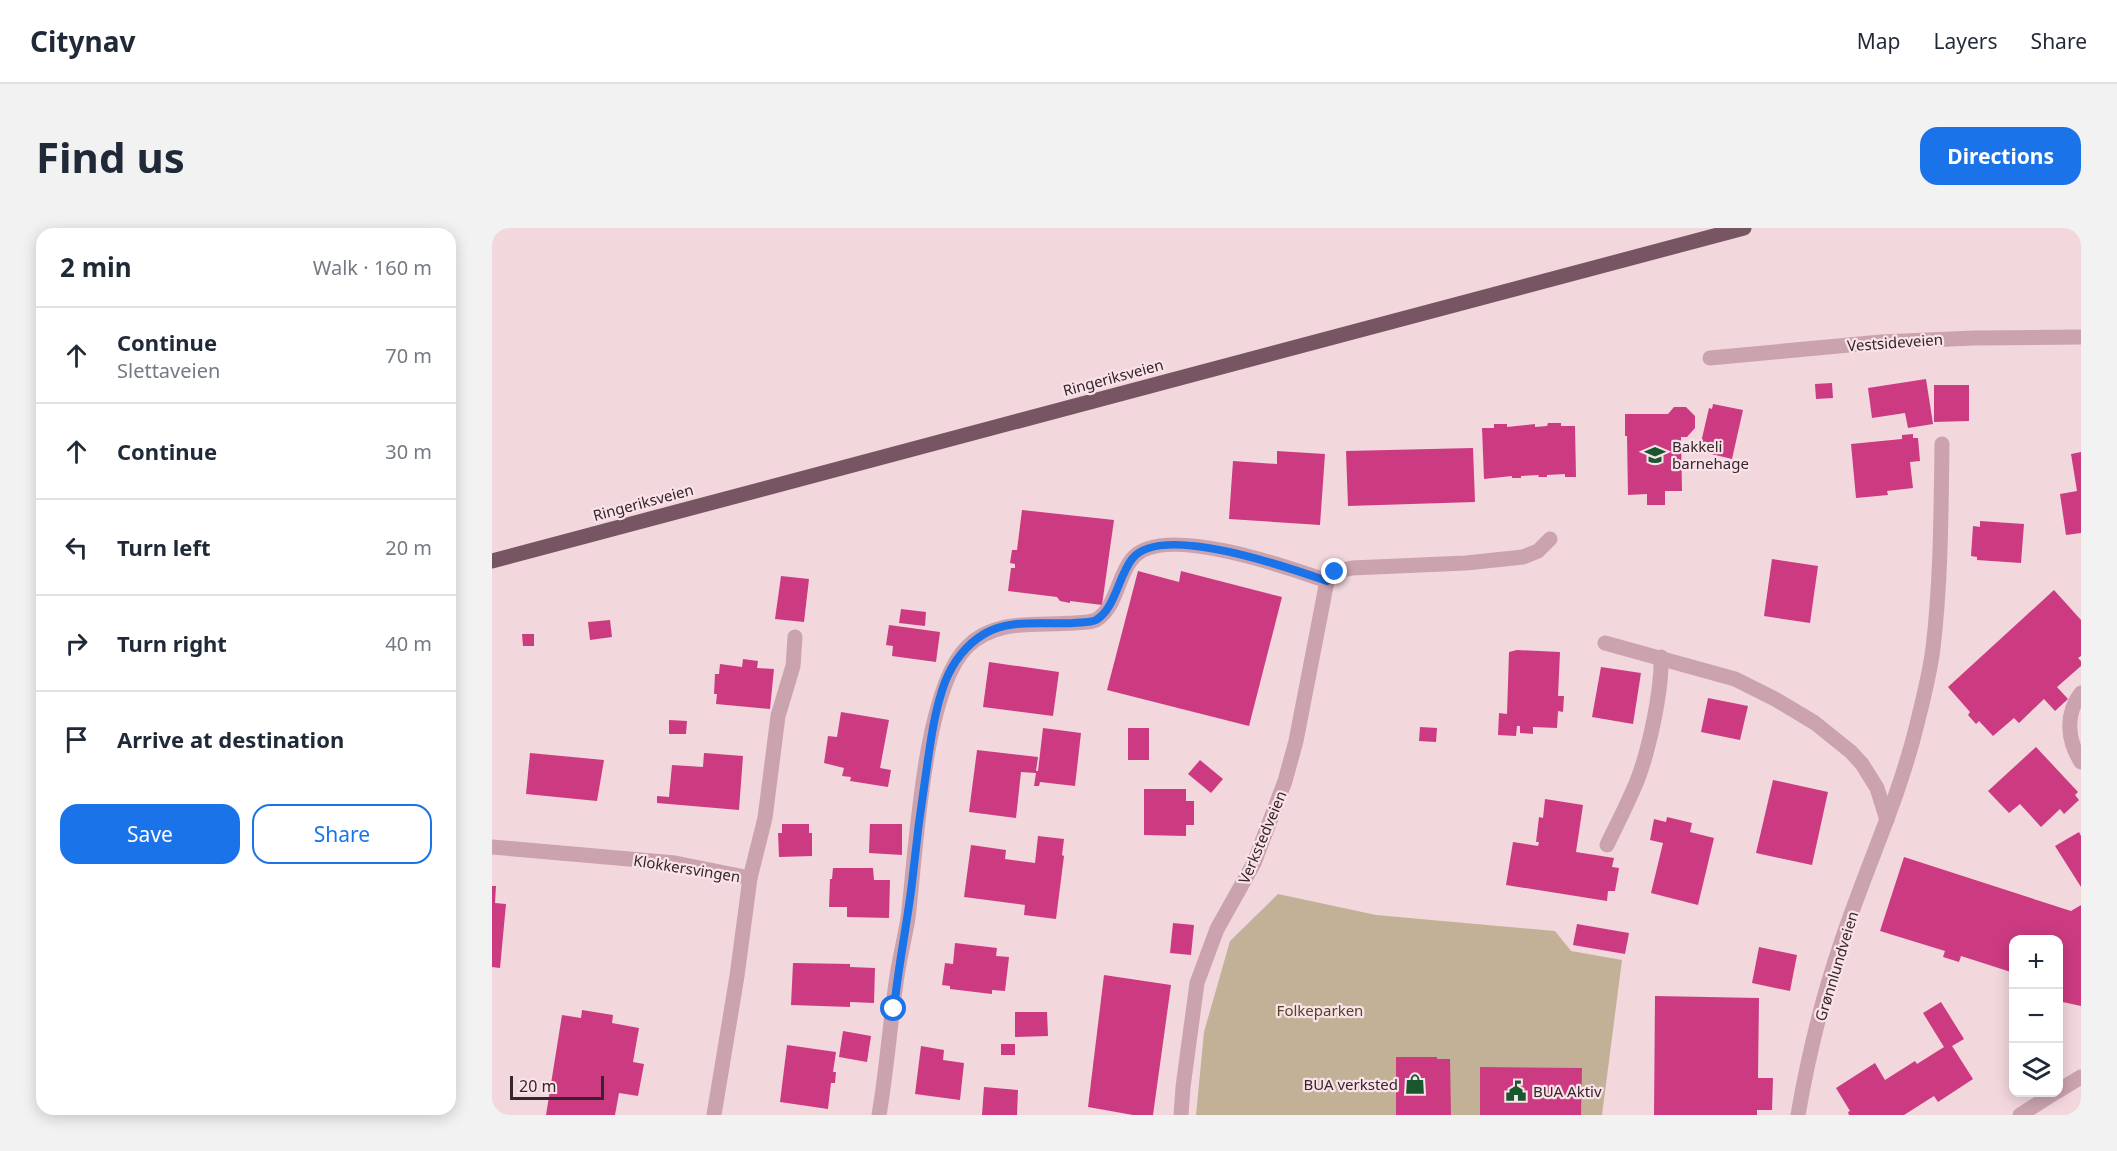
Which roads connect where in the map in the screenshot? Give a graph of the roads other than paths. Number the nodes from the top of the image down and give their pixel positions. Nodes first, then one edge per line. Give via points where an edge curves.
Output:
1 (1744, 228) edge
2 (2081, 337) edge
3 (1710, 358) dead end
4 (1942, 444) dead end
5 (1550, 539) dead end
6 (492, 561) edge
7 (1326, 585) junction
8 (795, 637) dead end
9 (1605, 643) dead end
10 (1661, 657) junction
11 (2081, 693) edge
12 (2081, 762) edge
13 (1887, 820) junction
14 (1607, 845) dead end
15 (492, 847) edge
16 (750, 878) junction
17 (2081, 1077) edge
18 (2063, 1088) edge
19 (2049, 1097) edge
20 (714, 1115) edge
21 (879, 1115) edge
22 (1181, 1115) edge
23 (1798, 1115) edge
24 (2020, 1115) edge

1 - 6 main road, Ringeriksveien
2 - 3 street, Vestsideveien via 1881,342
4 - 13 street, Grønnlundveien via 1941,540 1933,650 1917,725
5 - 7 street via 1538,552 1523,557 1352,568 1335,572
7 - 21 street via 1288,567 1228,552 1178,544 1156,546 1133,557 1108,611 1094,621 1011,624 986,633 966,647 940,697 930,741
7 - 22 street, Verkstedveien via 1285,781 1254,863 1217,929 1197,983
8 - 16 street via 793,666 778,716 765,818
9 - 10 street
10 - 13 street via 1735,679 1815,723 1862,764 1877,788
10 - 14 street via 1653,720 1637,780
11 - 12 street via 2073,704 2070,737
13 - 23 street, Grønnlundveien via 1825,993
15 - 16 street, Klokkersvingen via 675,862
16 - 20 street, Klokkersvingen
17 - 18 street
19 - 24 street

